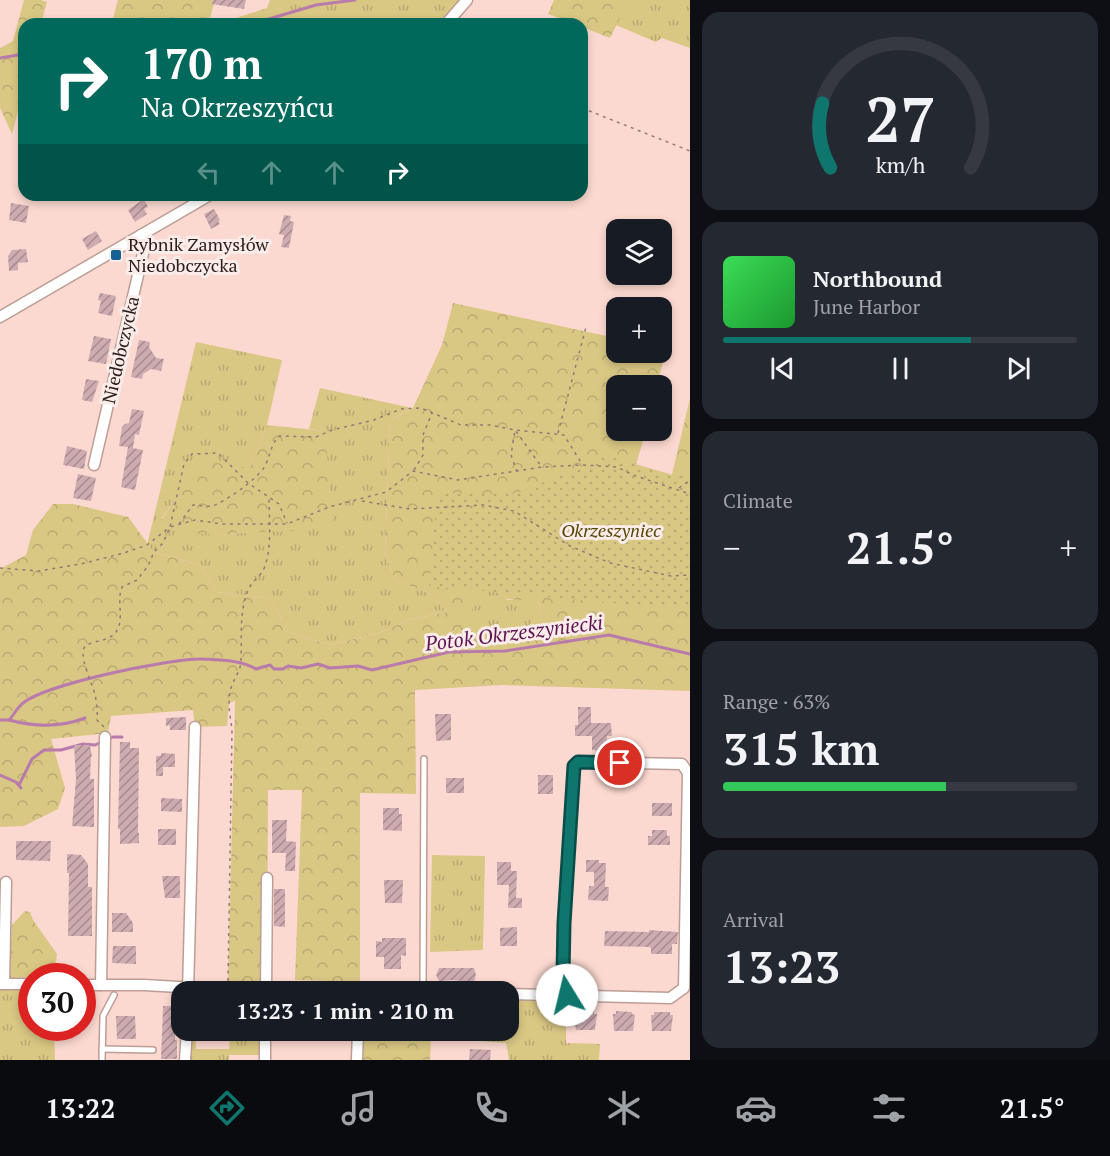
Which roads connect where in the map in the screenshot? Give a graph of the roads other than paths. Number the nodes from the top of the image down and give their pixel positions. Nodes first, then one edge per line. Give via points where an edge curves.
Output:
1 (467, 0) edge
2 (451, 18) edge
3 (200, 201) edge
4 (141, 235) junction
5 (0, 317) edge
6 (94, 465) dead end
7 (195, 727) dead end
8 (107, 735) road end
9 (424, 759) dead end
10 (267, 878) dead end
11 (6, 882) dead end
12 (188, 981) edge
13 (267, 981) edge
14 (423, 981) edge
15 (2, 984) edge
16 (18, 984) edge
17 (96, 985) edge
18 (101, 985) junction
19 (171, 988) edge
20 (519, 994) edge
21 (114, 995) dead end
22 (567, 995) junction
23 (186, 1041) edge
24 (265, 1041) edge
25 (358, 1041) edge
26 (102, 1049) junction
27 (153, 1050) dead end
28 (102, 1060) edge
29 (185, 1060) edge
30 (265, 1060) edge
31 (357, 1060) edge

1 - 2 street
3 - 4 street
4 - 5 street
4 - 6 street, Niedobczycka via 144,249
7 - 12 street
8 - 18 street
9 - 14 lane
10 - 13 street
11 - 15 street
15 - 16 street
17 - 18 street
18 - 19 street
20 - 22 street
21 - 26 lane via 103,1016
22 - 22 street via 670,998 684,988 688,773 682,764 578,762 574,766 564,933
23 - 29 street
24 - 30 street
25 - 31 street
26 - 27 lane
26 - 28 lane

